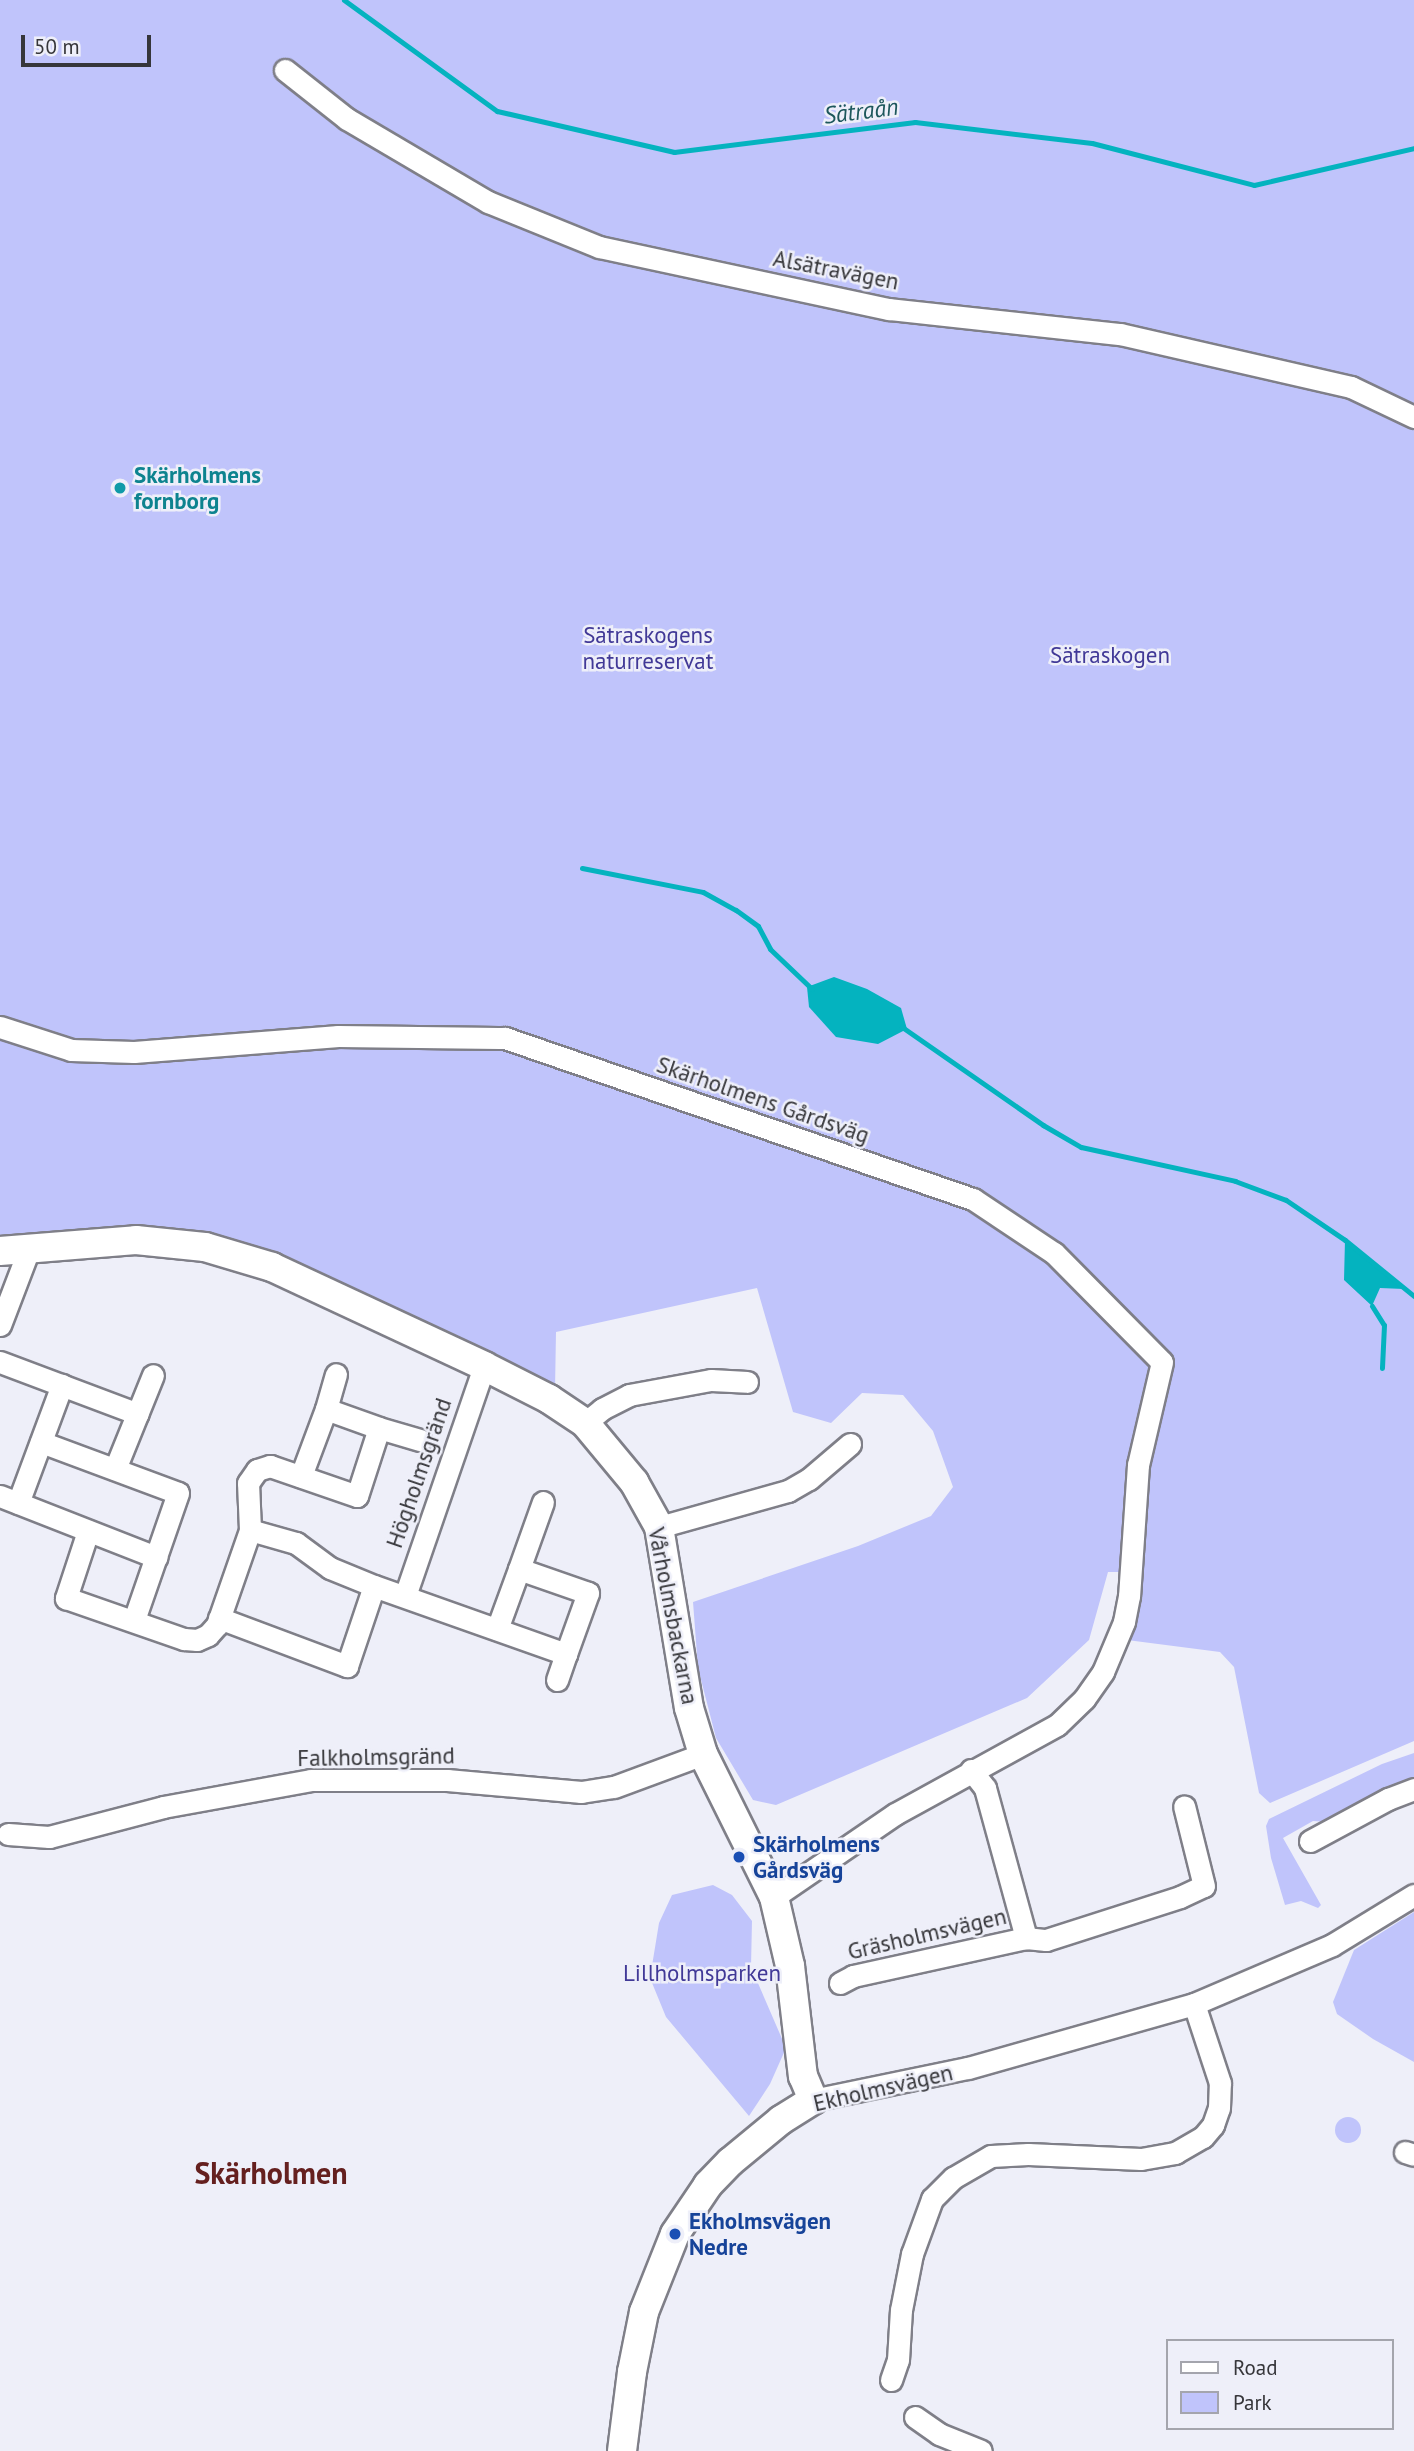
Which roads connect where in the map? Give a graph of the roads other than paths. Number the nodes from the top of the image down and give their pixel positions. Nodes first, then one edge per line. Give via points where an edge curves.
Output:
1 (285, 70) dead end
2 (1414, 417) edge
3 (0, 1027) edge
4 (29, 1249) junction
5 (0, 1251) edge
6 (0, 1325) edge
7 (0, 1362) edge
8 (484, 1366) junction
9 (336, 1374) dead end
10 (153, 1375) dead end
11 (747, 1382) dead end
12 (62, 1385) junction
13 (326, 1409) junction
14 (138, 1414) junction
15 (585, 1423) junction
16 (379, 1428) junction
17 (420, 1440) dead end
18 (41, 1442) junction
19 (850, 1444) dead end
20 (115, 1469) junction
21 (301, 1476) junction
22 (9, 1499) edge
23 (543, 1502) dead end
24 (659, 1527) junction
25 (250, 1530) junction
26 (88, 1531) junction
27 (156, 1557) junction
28 (519, 1569) junction
29 (374, 1586) junction
30 (405, 1596) junction
31 (219, 1618) junction
32 (134, 1620) junction
33 (497, 1629) junction
34 (566, 1654) junction
35 (557, 1680) dead end
36 (703, 1754) junction
37 (971, 1770) junction
38 (1414, 1789) edge
39 (1184, 1806) dead end
40 (8, 1834) dead end
41 (1310, 1841) dead end
42 (1414, 1895) edge
43 (774, 1896) junction
44 (1026, 1938) junction
45 (840, 1983) dead end
46 (1194, 2004) junction
47 (813, 2100) junction
48 (891, 2380) dead end
49 (915, 2417) dead end
50 (622, 2451) edge
51 (981, 2451) edge

1 - 2 street, Alsätravägen via 347,119 488,202 599,247 889,309 1119,334 1351,387
3 - 37 street, Skärholmens Gårdsväg via 71,1050 134,1052 338,1035 505,1038 973,1199 1054,1254 1162,1362 1138,1465 1129,1596 1115,1648 1084,1699 1057,1725
4 - 5 street, Vårholmsbackarna
4 - 6 street
4 - 8 street, Vårholmsbackarna via 136,1240 216,1250 293,1276
7 - 12 street
8 - 15 street, Vårholmsbackarna
8 - 30 street, Högholmsgränd
9 - 13 street
10 - 14 street
11 - 15 street via 711,1380 629,1395
12 - 14 street
12 - 18 street
13 - 16 street
13 - 21 street
14 - 20 street
15 - 24 street, Vårholmsbackarna via 634,1482
16 - 17 street
16 - 21 street via 358,1496
18 - 20 street
18 - 22 street
19 - 24 street via 788,1492
20 - 27 street via 178,1493
21 - 25 street via 270,1466 257,1471 248,1483
22 - 26 street
23 - 28 street
24 - 36 street, Vårholmsbackarna via 689,1708
25 - 29 street via 296,1543 330,1568
25 - 31 street
26 - 27 street
26 - 32 street via 66,1598
27 - 32 street
28 - 33 street
28 - 34 street via 588,1593
29 - 30 street
29 - 31 street via 347,1665
30 - 33 street
31 - 32 street via 208,1634 197,1640
33 - 34 street
34 - 35 street
36 - 40 street, Falkholmsgränd via 614,1787 581,1792 447,1780 311,1780 163,1807 49,1837
36 - 43 street, Vårholmsbackarna
37 - 43 street via 895,1814
37 - 44 street, Gräsholmsvägen via 985,1788
38 - 41 street
39 - 44 street, Gräsholmsvägen via 1203,1886 1046,1941
42 - 46 street, Ekholmsvägen via 1332,1945
43 - 47 street, Vårholmsbackarna via 790,1966 803,2076
44 - 45 street, Gräsholmsvägen via 853,1976
46 - 47 street, Ekholmsvägen via 968,2068
46 - 48 street via 1220,2083 1213,2125 1203,2137 1175,2153 1141,2159 991,2156 953,2178 932,2199 912,2254 901,2310 898,2360
47 - 50 street, Ekholmsvägen via 730,2162 708,2185 675,2234 644,2312
49 - 51 street via 939,2434

